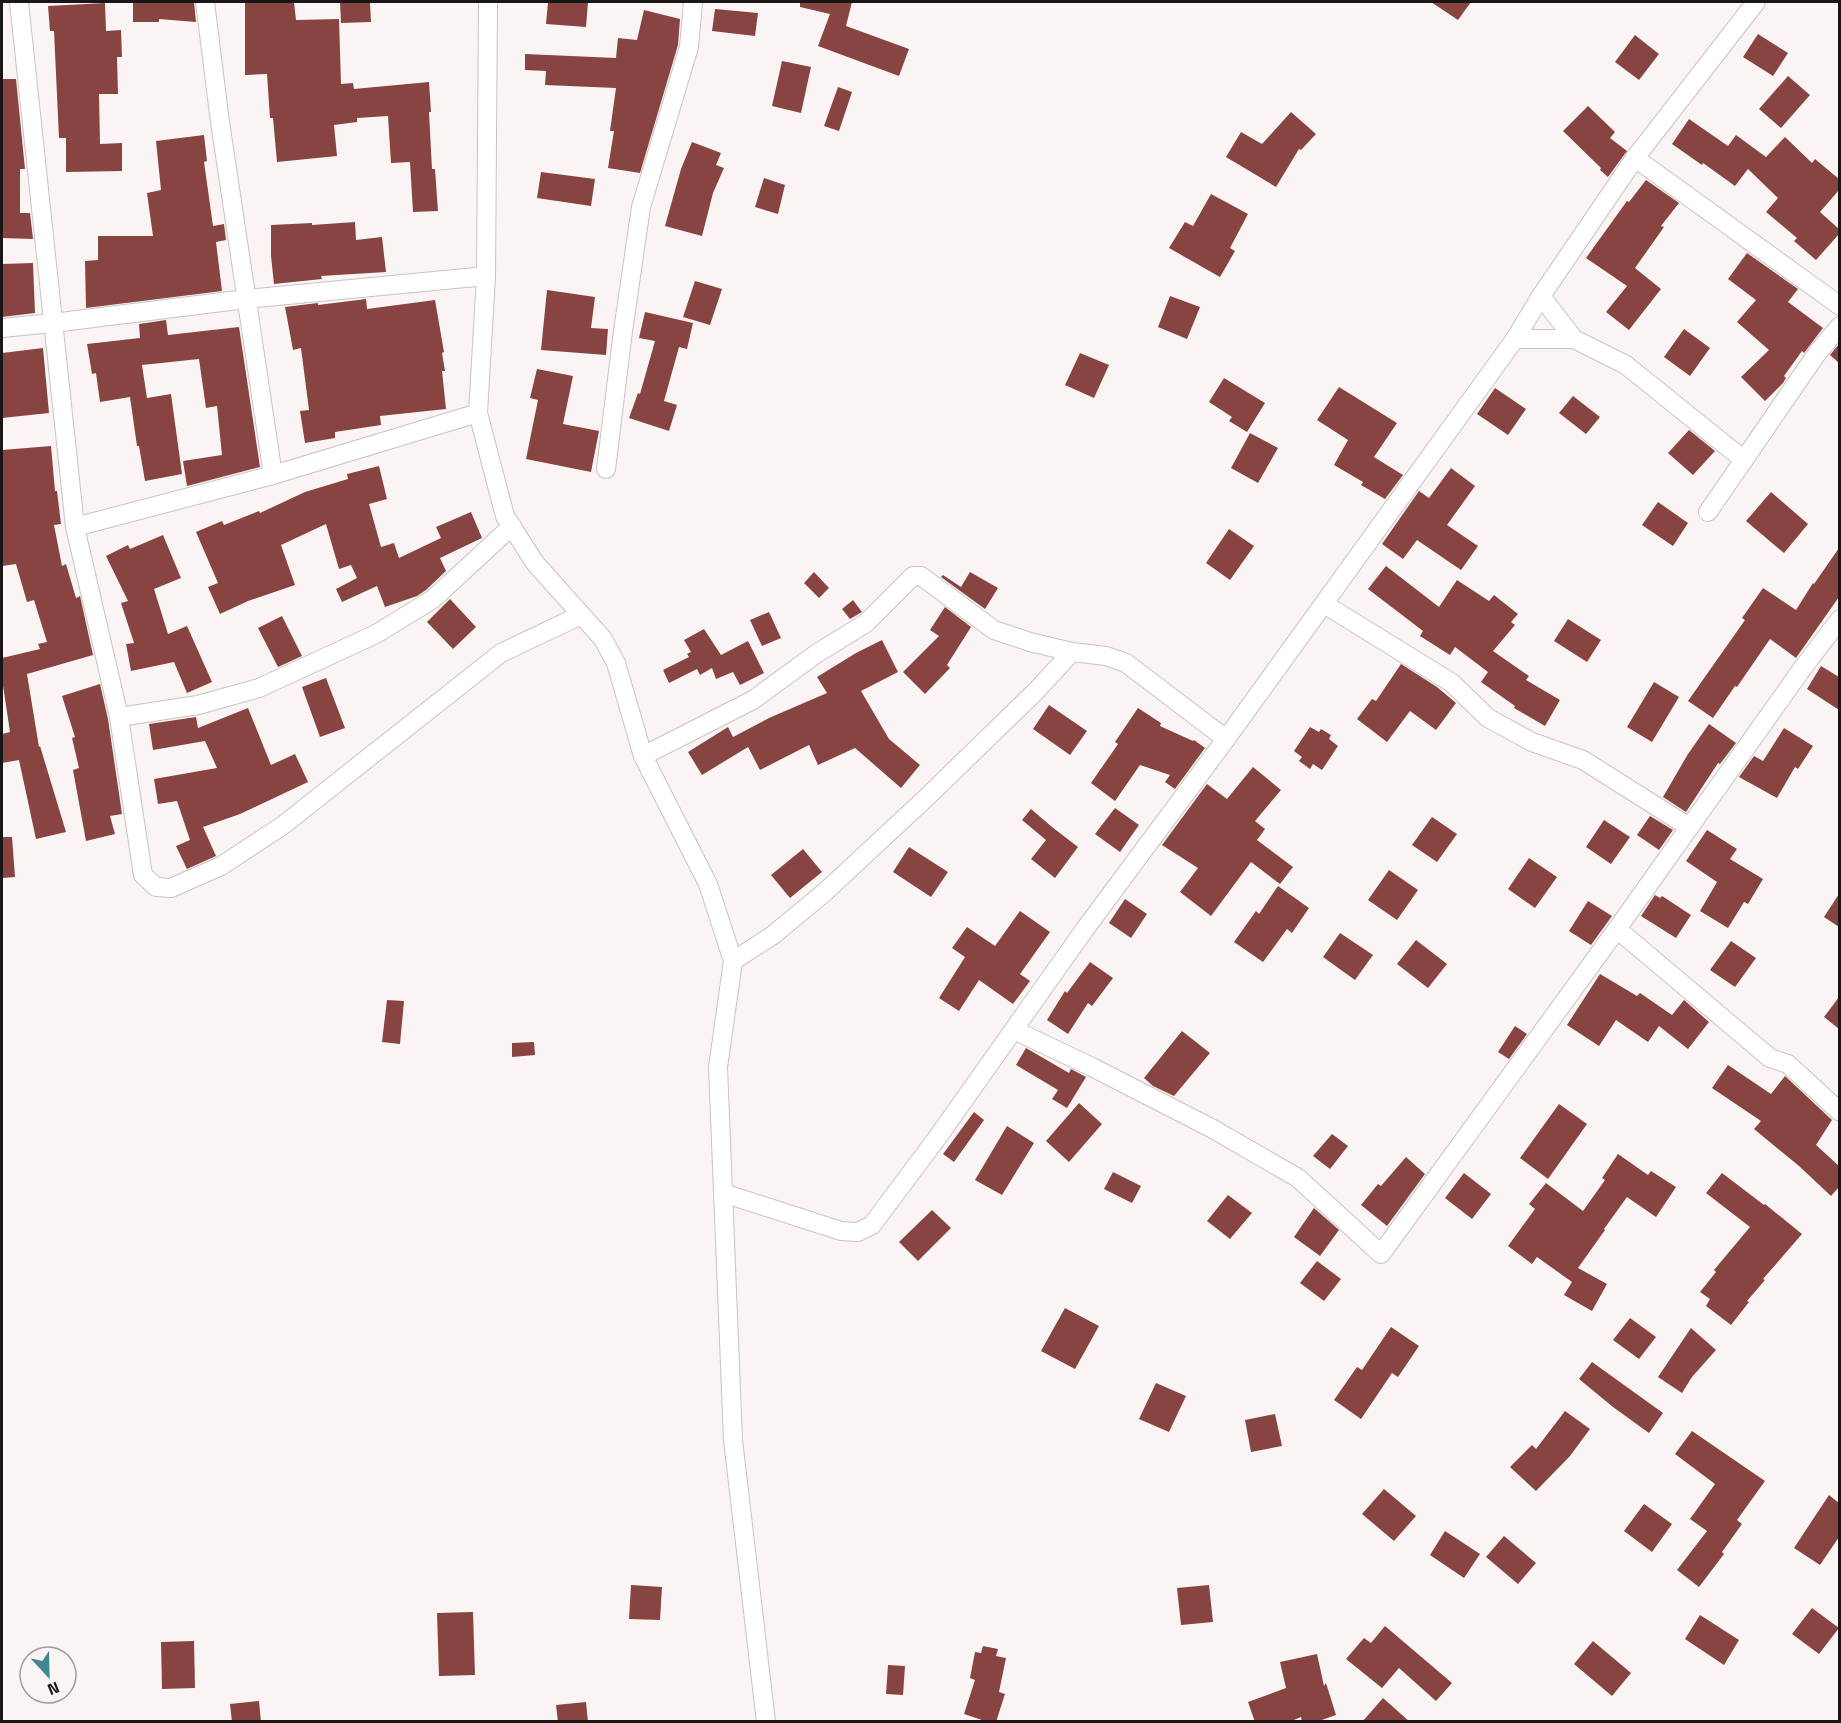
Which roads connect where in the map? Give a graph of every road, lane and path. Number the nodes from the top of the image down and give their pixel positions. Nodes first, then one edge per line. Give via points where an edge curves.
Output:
1 (19, 2) edge
2 (205, 2) edge
3 (488, 2) edge
4 (693, 2) edge
5 (1756, 2) edge
6 (1635, 158) junction
7 (486, 276) junction
8 (1542, 296) junction
9 (246, 299) junction
10 (1839, 306) edge
11 (53, 323) junction
12 (1839, 326) edge
13 (2, 328) edge
14 (1515, 339) junction
15 (1574, 339) junction
16 (478, 413) junction
17 (1744, 460) junction
18 (606, 469) dead end
19 (273, 476) junction
20 (1708, 512) dead end
21 (512, 526) junction
22 (75, 527) junction
23 (1324, 604) junction
24 (581, 615) junction
25 (1839, 619) edge
26 (1072, 652) junction
27 (118, 717) junction
28 (1226, 739) junction
29 (643, 756) junction
30 (1689, 827) junction
31 (1617, 929) junction
32 (733, 961) junction
33 (1014, 1030) junction
34 (1839, 1112) edge
35 (723, 1193) junction
36 (766, 1722) edge

1 - 11 street
2 - 9 street
3 - 7 street
4 - 18 street via 689,47 640,207
5 - 6 street
6 - 8 street
6 - 10 street
7 - 9 street
7 - 16 street
8 - 14 street
8 - 15 street
9 - 11 street
9 - 19 street
11 - 13 street
11 - 22 street
12 - 17 street
14 - 15 street
14 - 23 street
15 - 17 street via 1626,365
16 - 19 street
16 - 21 street via 505,516
17 - 20 street
19 - 22 street
21 - 24 street via 535,562
21 - 27 street via 433,599 376,634 259,688 198,705
22 - 27 street
23 - 28 street
23 - 30 street via 1452,683 1488,718 1532,742 1583,760
24 - 27 street via 501,653 282,826 221,866 171,888 156,887 143,875
24 - 29 street via 603,639 616,663
25 - 30 street
26 - 28 street via 1126,663
26 - 29 street via 994,630 921,576 913,576 866,622 753,700
26 - 32 street via 825,892
28 - 33 street
29 - 32 street via 708,884
30 - 31 street
31 - 33 street via 1382,1254 1298,1178 1213,1129
31 - 34 street via 1770,1058 1788,1064
32 - 35 street via 718,1067
33 - 35 street via 872,1225 858,1232 842,1231
35 - 36 street via 733,1440

